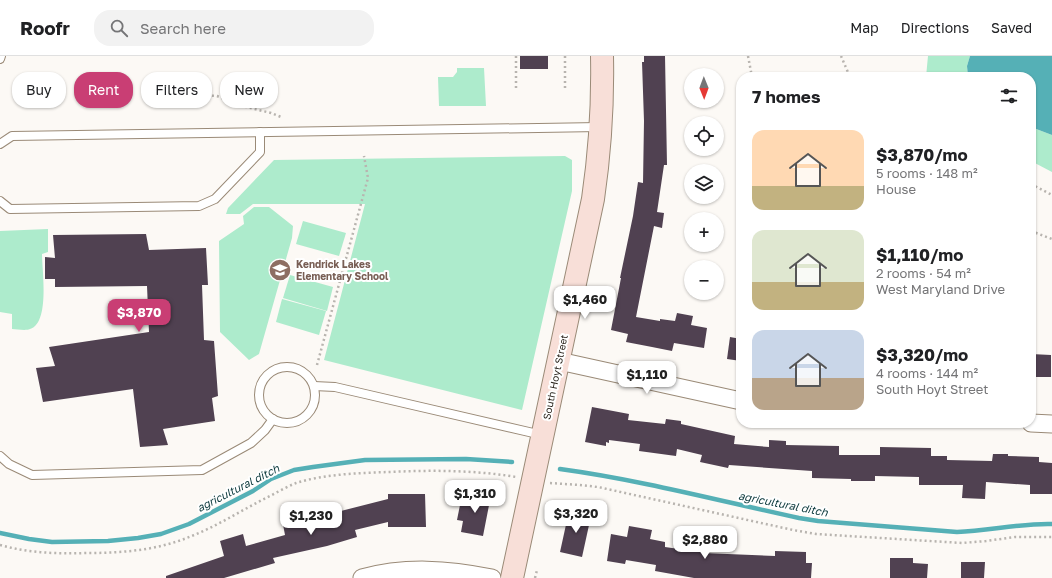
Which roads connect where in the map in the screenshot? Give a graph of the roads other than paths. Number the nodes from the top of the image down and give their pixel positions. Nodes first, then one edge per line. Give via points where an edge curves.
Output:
1 (602, 56) edge
2 (601, 127) junction
3 (260, 132) junction
4 (0, 144) edge
5 (0, 201) edge
6 (559, 361) junction
7 (314, 386) junction
8 (736, 400) edge
9 (273, 419) junction
10 (1036, 423) edge
11 (1052, 424) edge
12 (543, 435) junction
13 (0, 456) edge
14 (362, 578) edge
15 (492, 578) edge
16 (512, 578) edge

1 - 2 street, South Hoyt Street
2 - 3 lane
2 - 6 street, South Hoyt Street via 593,198
3 - 4 lane via 12,136
3 - 5 lane via 260,152 215,198 200,206 10,209
6 - 8 street
6 - 12 street, South Hoyt Street
7 - 9 lane via 314,404 303,419 285,423
7 - 9 lane via 310,378 295,368 276,369 269,374 259,390 259,399 262,408
7 - 12 lane via 335,388
9 - 13 lane via 251,443 202,470 32,475 9,464
10 - 11 street
12 - 16 street, South Hoyt Street
14 - 15 street via 413,570 455,572

